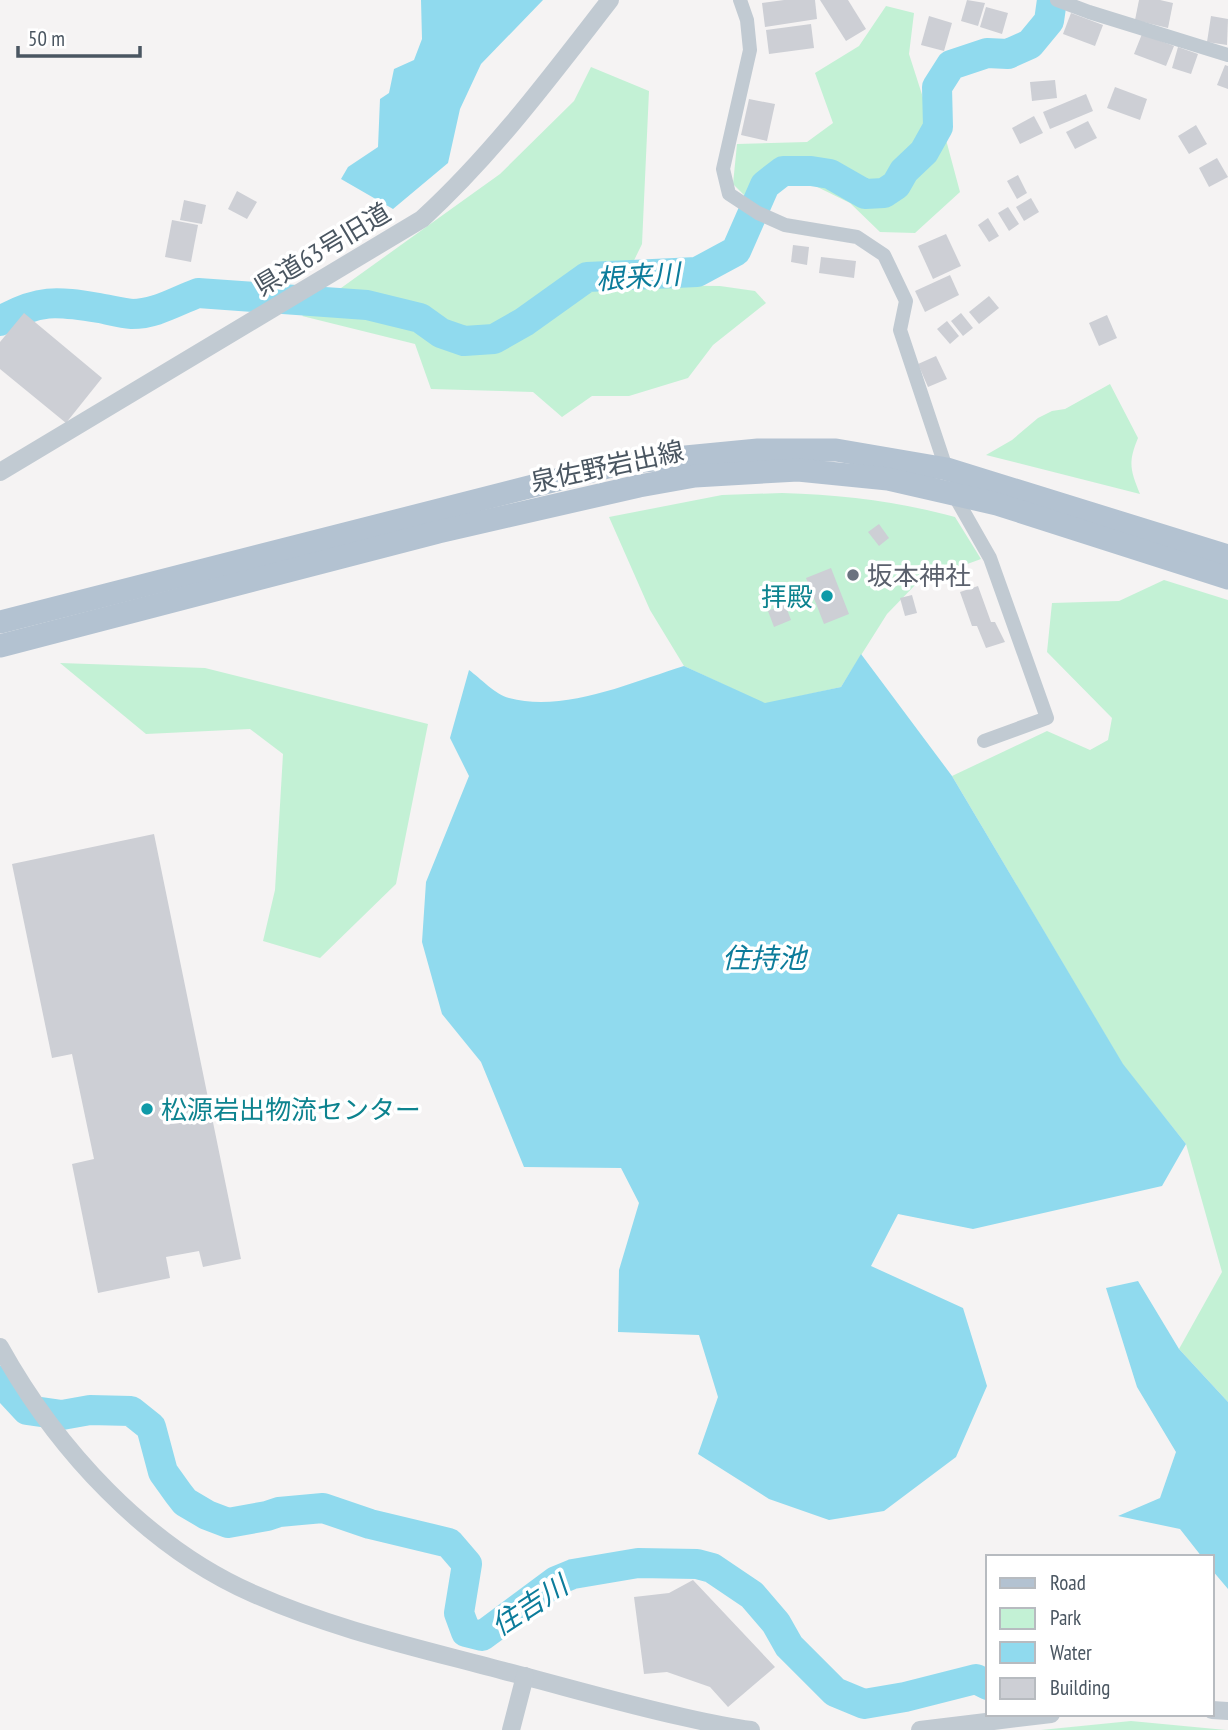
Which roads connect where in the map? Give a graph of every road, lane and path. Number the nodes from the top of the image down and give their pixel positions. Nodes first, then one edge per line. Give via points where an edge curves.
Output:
1 (611, 0) edge
2 (740, 0) edge
3 (1057, 0) edge
4 (1228, 55) edge
5 (947, 469) junction
6 (0, 472) edge
7 (953, 494) junction
8 (1228, 556) edge
9 (1228, 578) edge
10 (0, 622) edge
11 (0, 646) edge
12 (984, 741) dead end
13 (0, 1347) edge
14 (525, 1676) junction
15 (1034, 1716) edge
16 (511, 1730) edge
17 (751, 1730) edge
18 (920, 1730) edge

1 - 6 street, 県道63号旧道 via 518,118 422,219
2 - 5 street via 750,50 723,169 729,194 785,225 857,237 884,255 905,302 900,330
3 - 4 street
5 - 7 street
5 - 8 main road, 泉佐野岩出線
5 - 10 main road, 泉佐野岩出線 via 836,450 758,450 623,463
7 - 9 main road, 泉佐野岩出線
7 - 11 main road, 泉佐野岩出線 via 888,479 798,470 695,476 438,532
7 - 12 street via 990,558 1047,718
13 - 14 street via 33,1402 102,1486 150,1530 201,1565 252,1594 307,1615
14 - 16 street
14 - 17 street via 638,1707
15 - 18 street

